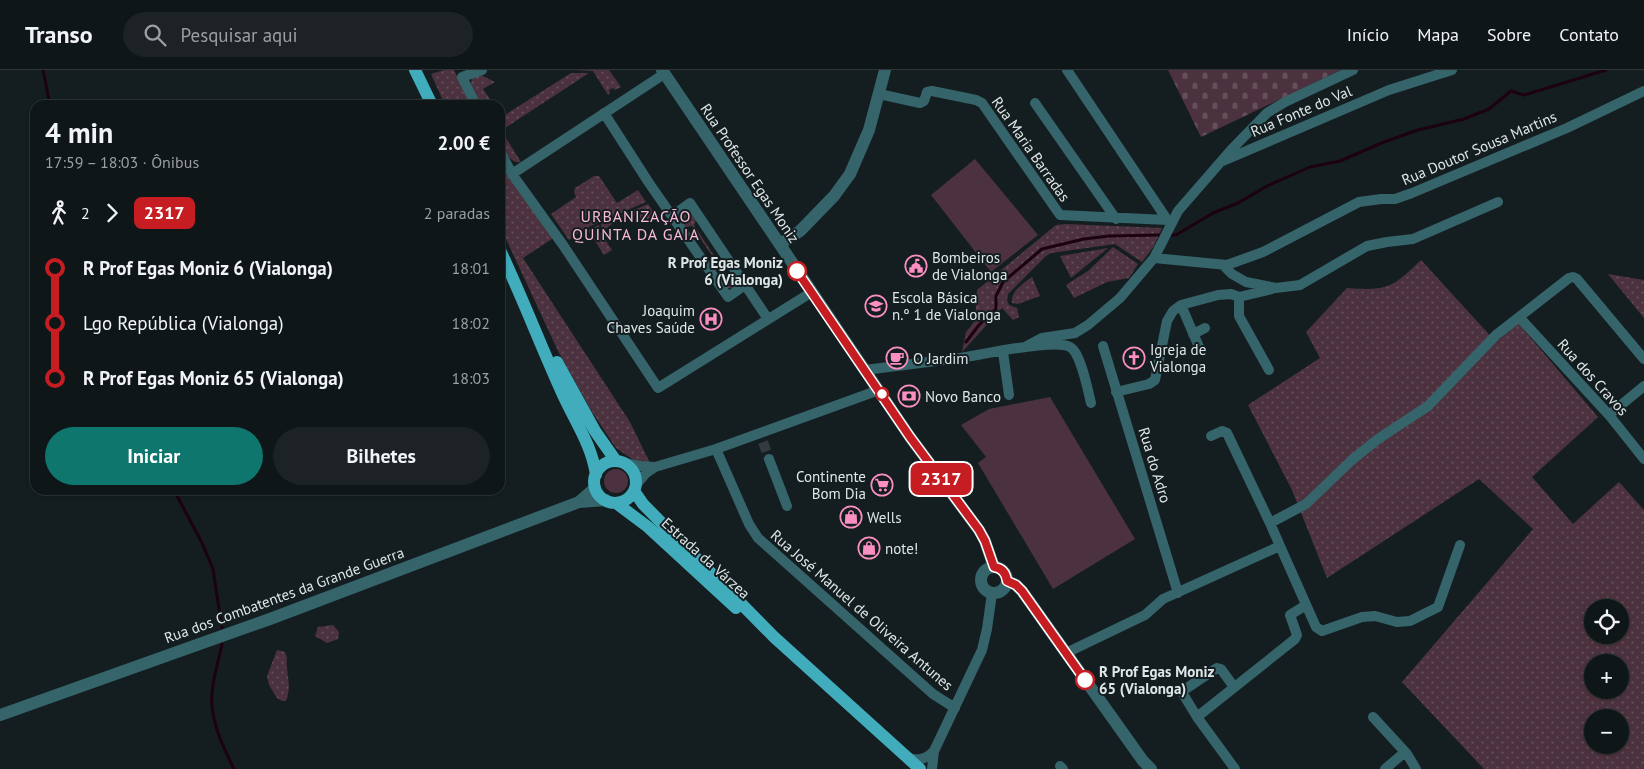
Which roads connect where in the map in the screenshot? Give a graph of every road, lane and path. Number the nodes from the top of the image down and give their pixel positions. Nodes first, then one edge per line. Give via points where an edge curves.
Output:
1 (415, 70) edge
2 (482, 70) edge
3 (885, 70) edge
4 (1067, 70) edge
5 (1353, 70) edge
6 (1452, 70) edge
7 (663, 72) edge
8 (1644, 91) edge
9 (879, 94) junction
10 (430, 100) edge
11 (474, 100) edge
12 (1035, 103) dead end
13 (604, 113) junction
14 (505, 161) edge
15 (1220, 162) junction
16 (512, 174) junction
17 (1498, 202) dead end
18 (672, 216) junction
19 (1116, 219) junction
20 (1169, 222) junction
21 (780, 244) junction
22 (1154, 258) junction
23 (505, 261) edge
24 (1223, 265) junction
25 (516, 284) junction
26 (745, 285) junction
27 (1276, 288) junction
28 (812, 292) junction
29 (1239, 297) junction
30 (1181, 305) junction
31 (1518, 317) junction
32 (768, 319) junction
33 (1205, 328) dead end
34 (1193, 334) junction
35 (1026, 346) junction
36 (1103, 346) dead end
37 (1200, 348) dead end
38 (1003, 352) junction
39 (1644, 359) edge
40 (865, 370) junction
41 (1269, 370) dead end
42 (1644, 386) edge
43 (878, 390) junction
44 (1116, 392) junction
45 (1009, 395) dead end
46 (1092, 403) dead end
47 (1609, 416) junction
48 (1211, 436) dead end
49 (716, 449) junction
50 (1643, 456) edge
51 (769, 459) tunnel mouth
52 (620, 462) junction
53 (655, 467) junction
54 (596, 474) junction
55 (595, 488) junction
56 (635, 488) junction
57 (579, 502) junction
58 (611, 502) junction
59 (786, 506) dead end
60 (1270, 523) junction
61 (1460, 545) dead end
62 (1280, 546) junction
63 (994, 567) junction
64 (1007, 581) junction
65 (992, 593) junction
66 (1178, 593) junction
67 (1306, 606) junction
68 (774, 637) junction
69 (1066, 653) junction
70 (1234, 687) junction
71 (955, 708) junction
72 (0, 715) edge
73 (1196, 717) junction
74 (1374, 717) dead end
75 (934, 751) junction
76 (1405, 752) junction
77 (908, 758) junction
78 (920, 769) edge
79 (932, 769) edge
80 (1151, 769) edge
81 (1234, 769) edge
82 (1385, 769) edge
83 (1416, 769) edge

1 - 10 main road
2 - 11 street via 462,77
3 - 9 street
4 - 20 street
5 - 15 street via 1274,108
6 - 15 street, Rua Fonte do Val via 1389,90
7 - 13 street
7 - 21 street, Rua Professor Egas Moniz
8 - 24 street, Rua Doutor Sousa Martins via 1412,193 1395,199 1359,202 1263,252
9 - 19 street, Rua Maria Barradas via 920,104 927,92 932,91 979,102 1060,215
9 - 21 street via 869,130 850,174 800,231
12 - 19 street
13 - 16 street
13 - 18 street
14 - 16 street
15 - 20 street
16 - 32 street via 658,388
17 - 27 street via 1413,239 1367,246 1300,285
18 - 26 street via 728,297
18 - 26 street via 690,203
19 - 20 street, Rua Maria Barradas
20 - 22 street
21 - 28 street, Rua Professor Egas Moniz
22 - 24 street, Rua Doutor Sousa Martins
22 - 35 street via 1120,298 1088,326 1074,333 1042,338
23 - 25 main road, Estrada da Várzea
24 - 27 street via 1246,282
25 - 52 main road, Estrada da Várzea via 595,430
25 - 54 main road, Estrada da Várzea via 564,398 588,444
26 - 32 street
27 - 29 street
28 - 32 street
28 - 40 street, Rua Professor Egas Moniz
29 - 30 street via 1218,295
29 - 41 street via 1239,316
30 - 34 street
30 - 44 street via 1168,319 1155,380
31 - 39 street via 1573,277
31 - 47 street, Rua dos Cravos
31 - 60 street via 1496,335 1428,406 1366,448 1314,498
33 - 34 street
34 - 37 street
35 - 38 street
35 - 46 street via 1071,347 1078,357
36 - 44 street, Rua do Adro
38 - 40 street
38 - 45 street
40 - 43 street, Rua Professor Egas Moniz
42 - 47 street
43 - 49 street via 762,437
43 - 63 street, Rua Professor Egas Moniz via 979,530
44 - 66 street, Rua do Adro
47 - 50 street, Rua dos Cravos
48 - 60 street via 1222,431 1227,433
49 - 53 street
49 - 71 street, Rua José Manuel de Oliveira Antunes via 758,538 933,694
51 - 59 street
52 - 53 street
52 - 54 main road via 604,465
52 - 56 main road, Estrada da Várzea via 633,472
53 - 56 street
54 - 55 main road, Estrada da Várzea
55 - 57 street, Rua dos Combatentes da Grande Guerra
55 - 58 main road, Estrada da Várzea via 601,497
56 - 58 main road via 625,500
56 - 68 main road, Estrada da Várzea via 643,504
57 - 58 street, Rua dos Combatentes da Grande Guerra
57 - 72 street, Rua dos Combatentes da Grande Guerra via 270,619
58 - 68 main road, Estrada da Várzea via 648,527 729,602
60 - 62 street
61 - 67 street via 1438,607 1410,621 1362,617 1324,630 1318,629
62 - 66 street
62 - 67 street
63 - 64 street, Rua Professor Egas Moniz via 1005,573
63 - 65 street via 983,573 981,581 984,589
64 - 65 street via 1004,589
64 - 69 street, Rua Professor Egas Moniz via 1022,591
65 - 71 street via 982,650
66 - 69 street via 1162,599 1145,615
67 - 70 street via 1290,615 1297,638
68 - 77 main road, Estrada da Várzea
69 - 80 street, Rua Professor Egas Moniz
70 - 73 street
70 - 73 street via 1217,668 1184,690 1183,696
71 - 75 street
73 - 81 street
74 - 76 street
75 - 77 street via 924,759
75 - 79 street
76 - 82 street
76 - 83 street
77 - 78 main road, Estrada da Várzea

